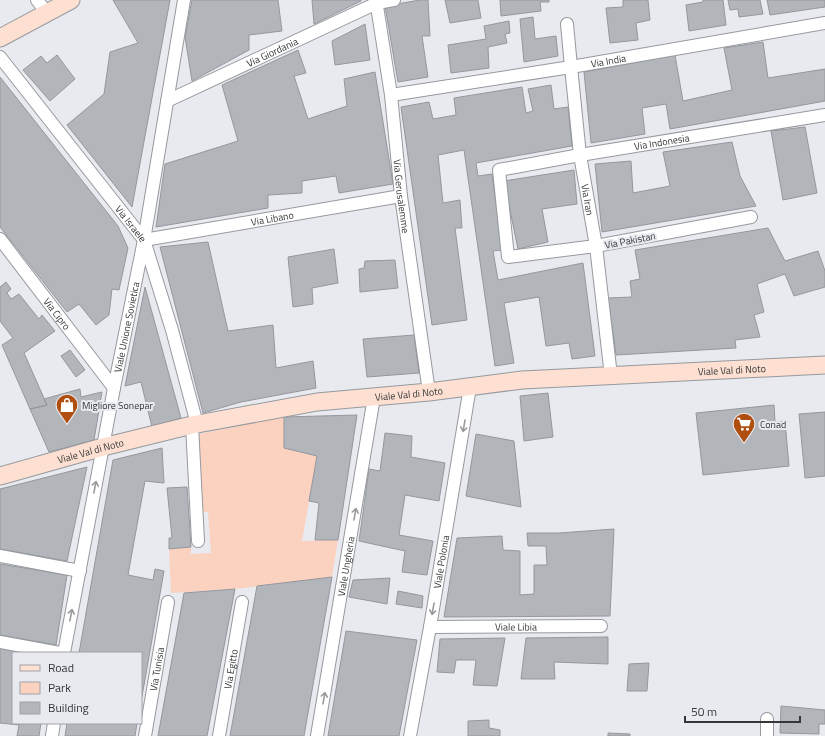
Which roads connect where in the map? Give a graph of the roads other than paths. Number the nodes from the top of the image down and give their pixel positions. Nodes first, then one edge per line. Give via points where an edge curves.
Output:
1 (71, 0) edge
2 (184, 0) edge
3 (394, 0) edge
4 (377, 2) edge
5 (42, 7) edge
6 (825, 23) edge
7 (567, 24) dead end
8 (0, 38) edge
9 (0, 57) edge
10 (571, 67) junction
11 (391, 95) junction
12 (167, 101) junction
13 (825, 115) edge
14 (580, 155) junction
15 (401, 196) junction
16 (751, 217) dead end
17 (0, 240) edge
18 (144, 240) junction
19 (596, 246) junction
20 (508, 258) joint
21 (825, 365) edge
22 (611, 376) junction
23 (470, 387) junction
24 (114, 388) junction
25 (429, 392) junction
26 (374, 398) junction
27 (195, 425) junction
28 (103, 447) junction
29 (0, 476) edge
30 (198, 540) dead end
31 (0, 556) edge
32 (80, 571) junction
33 (168, 602) dead end
34 (242, 602) dead end
35 (601, 626) dead end
36 (430, 627) junction
37 (0, 642) edge
38 (55, 652) edge
39 (64, 652) edge
40 (767, 719) dead end
41 (54, 724) edge
42 (52, 736) edge
43 (145, 736) edge
44 (219, 736) edge
45 (317, 736) edge
46 (410, 736) edge
47 (767, 736) edge

1 - 5 street
2 - 12 street, Viale Unione Sovietica
3 - 4 street, Via Giordania
4 - 11 street, Via Gerusalemme
4 - 12 street, Via Giordania
5 - 8 street
6 - 10 street, Via India
7 - 10 street, Via Iran
9 - 18 street, Via Israele
10 - 11 street, Via India
10 - 14 street, Via Iran
11 - 15 street, Via Gerusalemme
12 - 18 street, Viale Unione Sovietica
13 - 14 street, Via Indonesia
14 - 19 street, Via Iran
14 - 20 street, Via Indonesia via 499,170
15 - 18 street, Via Libano
15 - 25 street, Via Gerusalemme
16 - 19 street, Via Pakistan
17 - 24 street, Via Cipro
18 - 24 street, Viale Unione Sovietica
18 - 27 street, Via Israele via 172,330
19 - 20 street, Via Pakistan
19 - 22 street, Via Iran
21 - 22 street, Viale Val di Noto
22 - 23 street, Viale Val di Noto via 522,380
23 - 25 street, Viale Val di Noto
23 -> 36 street, Viale Polonia
24 - 28 street, Viale Unione Sovietica
25 - 26 street, Viale Val di Noto
26 - 27 street, Viale Val di Noto via 317,402
45 -> 26 street, Viale Ungheria
27 - 28 street, Viale Val di Noto
27 - 30 street, Via Israele
28 - 29 street, Viale Val di Noto
32 -> 28 street, Viale Unione Sovietica
31 - 32 street
39 -> 32 street, Viale Unione Sovietica
33 - 43 street, Via Tunisia
34 - 44 street, Via Egitto
35 - 36 street, Viale Libia
36 - 46 street, Viale Polonia
37 - 38 street
40 - 47 street
41 - 42 street

